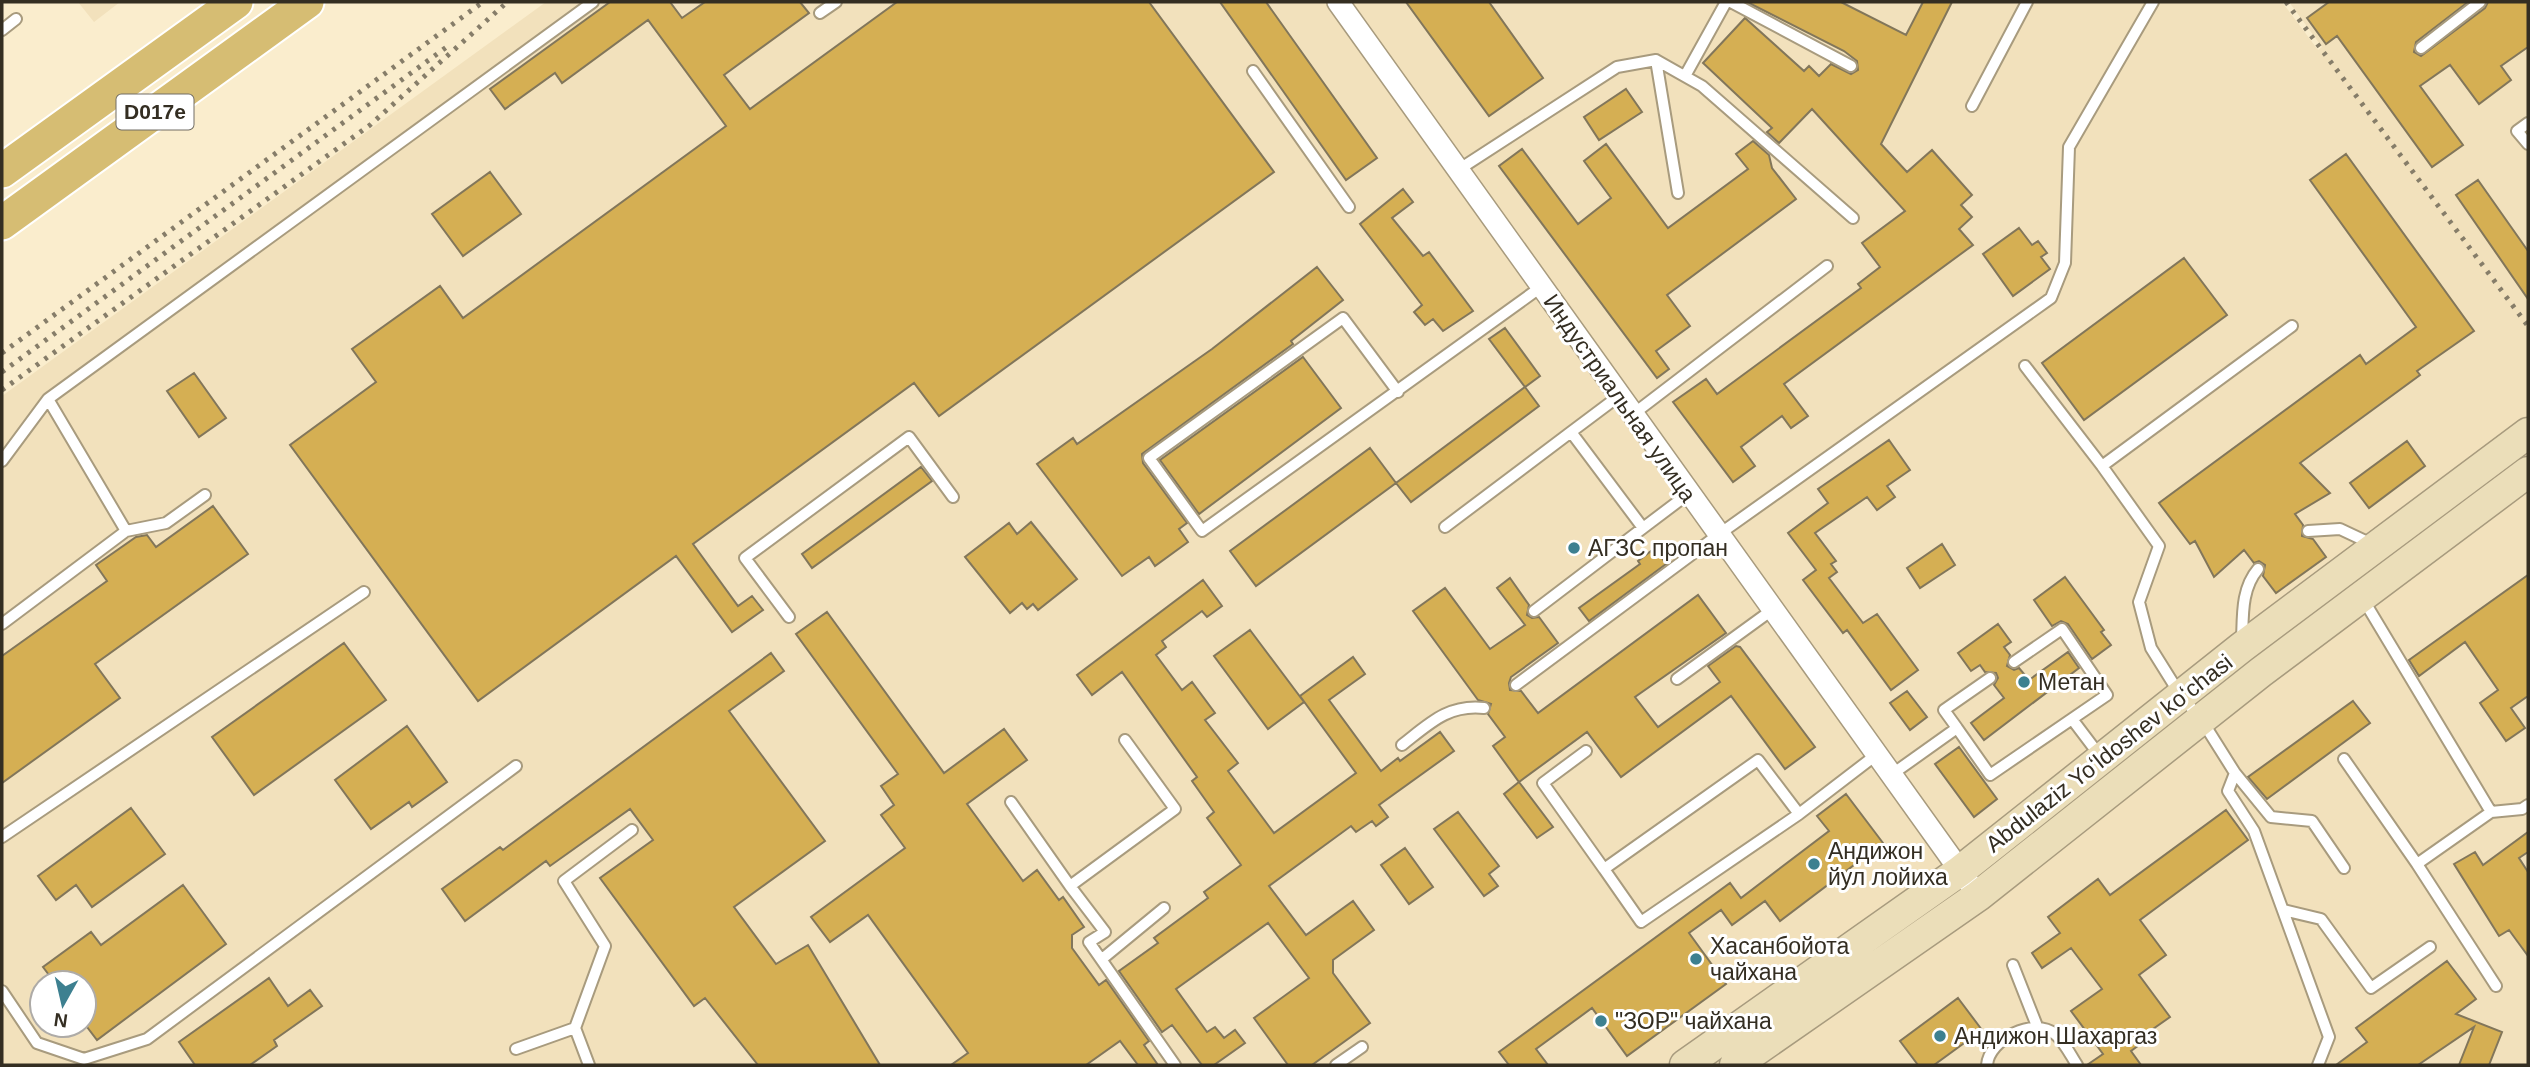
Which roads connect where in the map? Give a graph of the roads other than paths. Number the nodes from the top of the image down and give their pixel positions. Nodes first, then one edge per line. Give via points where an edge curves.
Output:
1 (236, 2) edge
2 (307, 2) edge
3 (593, 2) edge
4 (836, 2) edge
5 (1338, 2) edge
6 (1726, 2) edge
7 (1731, 2) edge
8 (2027, 2) edge
9 (2153, 2) edge
10 (2480, 2) edge
11 (820, 13) dead end
12 (16, 19) dead end
13 (2, 30) edge
14 (2421, 48) dead end
15 (1656, 60) junction
16 (1851, 66) dead end
17 (1253, 71) dead end
18 (1685, 76) junction
19 (1972, 106) dead end
20 (2528, 123) edge
21 (2528, 144) edge
22 (1458, 170) junction
23 (2, 171) edge
24 (1678, 193) dead end
25 (1349, 207) dead end
26 (1853, 218) dead end
27 (2, 223) edge
28 (1827, 266) dead end
29 (1541, 287) junction
30 (2292, 326) dead end
31 (2025, 366) dead end
32 (1398, 393) junction
33 (1619, 396) junction
34 (48, 398) junction
35 (1632, 415) junction
36 (1571, 432) junction
37 (2528, 433) edge
38 (2, 461) edge
39 (2102, 466) junction
40 (2528, 472) edge
41 (1688, 494) junction
42 (205, 495) dead end
43 (953, 497) dead end
44 (1445, 527) dead end
45 (1643, 528) junction
46 (126, 531) junction
47 (2308, 531) dead end
48 (1718, 536) junction
49 (2376, 547) junction
50 (2258, 569) dead end
51 (2352, 585) junction
52 (364, 592) dead end
53 (1772, 610) junction
54 (1534, 611) dead end
55 (789, 617) dead end
56 (2, 624) edge
57 (2242, 648) junction
58 (2014, 662) dead end
59 (1990, 678) dead end
60 (1677, 679) dead end
61 (1516, 685) dead end
62 (2181, 696) junction
63 (1484, 708) dead end
64 (2072, 719) junction
65 (2201, 719) junction
66 (1957, 728) junction
67 (1125, 740) dead end
68 (1402, 745) dead end
69 (1586, 751) dead end
70 (1876, 755) junction
71 (2102, 759) junction
72 (2344, 760) dead end
73 (516, 766) dead end
74 (2235, 774) junction
75 (1891, 775) junction
76 (1011, 802) dead end
77 (2526, 811) edge
78 (2491, 812) junction
79 (1799, 814) junction
80 (632, 830) dead end
81 (2, 837) edge
82 (2417, 864) junction
83 (2344, 868) dead end
84 (1604, 869) junction
85 (1960, 871) junction
86 (1070, 886) junction
87 (1978, 895) junction
88 (1164, 908) dead end
89 (2283, 910) junction
90 (2430, 947) dead end
91 (1101, 959) junction
92 (2013, 965) dead end
93 (2496, 986) dead end
94 (2, 991) edge
95 (2037, 1027) junction
96 (575, 1028) junction
97 (1362, 1046) dead end
98 (516, 1049) dead end
99 (1691, 1064) edge
100 (589, 1065) edge
101 (1175, 1065) edge
102 (1336, 1065) edge
103 (1735, 1065) edge
104 (1987, 1065) edge
105 (2077, 1065) edge
106 (2318, 1065) edge

1 - 23 main road, D017e
2 - 27 main road, D017e
3 - 34 lane
4 - 11 lane
5 - 22 street, Индустриальная улица
6 - 18 lane
7 - 16 lane
8 - 19 lane
9 - 48 lane via 2068,147 2064,263 2051,299
10 - 14 lane
12 - 13 lane
15 - 18 lane
15 - 22 lane via 1617,67
15 - 24 lane
17 - 25 lane
18 - 26 lane
20 - 21 lane via 2517,131
22 - 29 street, Индустриальная улица
28 - 35 lane
29 - 32 lane
29 - 33 street, Индустриальная улица
30 - 39 lane
31 - 39 lane
32 - 32 lane via 1202,531 1149,458 1343,318
33 - 35 street, Индустриальная улица
33 - 36 lane
34 - 38 lane
34 - 46 lane
35 - 41 street, Индустриальная улица
36 - 44 lane
36 - 45 lane
37 - 49 main road, Abdulaziz Yoʻldoshev koʻchasi
39 - 62 lane via 2159,546 2139,602 2151,649
40 - 51 main road, Abdulaziz Yoʻldoshev koʻchasi
41 - 45 lane
41 - 48 street, Индустриальная улица
42 - 46 lane via 166,523
43 - 55 lane via 909,437 745,558
45 - 54 lane
46 - 56 lane
47 - 49 lane via 2340,529
48 - 53 street, Индустриальная улица
48 - 61 lane
49 - 51 main road, Abdulaziz Yoʻldoshev koʻchasi
50 - 57 lane via 2249,580 2245,597
51 - 57 main road, Abdulaziz Yoʻldoshev koʻchasi
51 - 65 main road, Abdulaziz Yoʻldoshev koʻchasi
51 - 78 lane
52 - 81 lane
53 - 60 lane
53 - 70 street, Индустриальная улица
57 - 62 main road, Abdulaziz Yoʻldoshev koʻchasi
58 - 64 lane via 2062,629 2107,695
59 - 66 lane via 1944,710
62 - 65 lane
62 - 71 main road, Abdulaziz Yoʻldoshev koʻchasi
63 - 68 lane via 1463,706 1440,716
64 - 66 lane via 1990,775
64 - 71 lane
65 - 74 lane
65 - 87 main road, Abdulaziz Yoʻldoshev koʻchasi
66 - 75 lane
67 - 86 lane via 1175,809
69 - 84 lane via 1543,783
70 - 75 street, Индустриальная улица
70 - 79 lane
71 - 85 main road, Abdulaziz Yoʻldoshev koʻchasi
72 - 82 lane
73 - 94 lane via 147,1038 84,1059 37,1043
74 - 83 lane via 2271,817 2312,821
74 - 89 lane via 2228,791 2254,831
75 - 85 street, Индустриальная улица
76 - 86 lane
77 - 78 lane
78 - 82 lane
79 - 84 lane via 1641,922
79 - 84 lane via 1758,760
80 - 96 lane via 564,881 605,946
82 - 93 lane
85 - 87 street, Индустриальная улица
85 - 99 main road, Abdulaziz Yoʻldoshev koʻchasi
86 - 91 lane via 1105,932 1089,942
87 - 103 main road, Abdulaziz Yoʻldoshev koʻchasi
88 - 91 lane
89 - 90 lane via 2321,919 2371,988
89 - 106 lane via 2329,1037
91 - 101 lane
92 - 95 lane
95 - 104 lane via 2025,1028 1993,1048
95 - 105 lane via 2057,1035
96 - 98 lane
96 - 100 lane
97 - 102 lane

